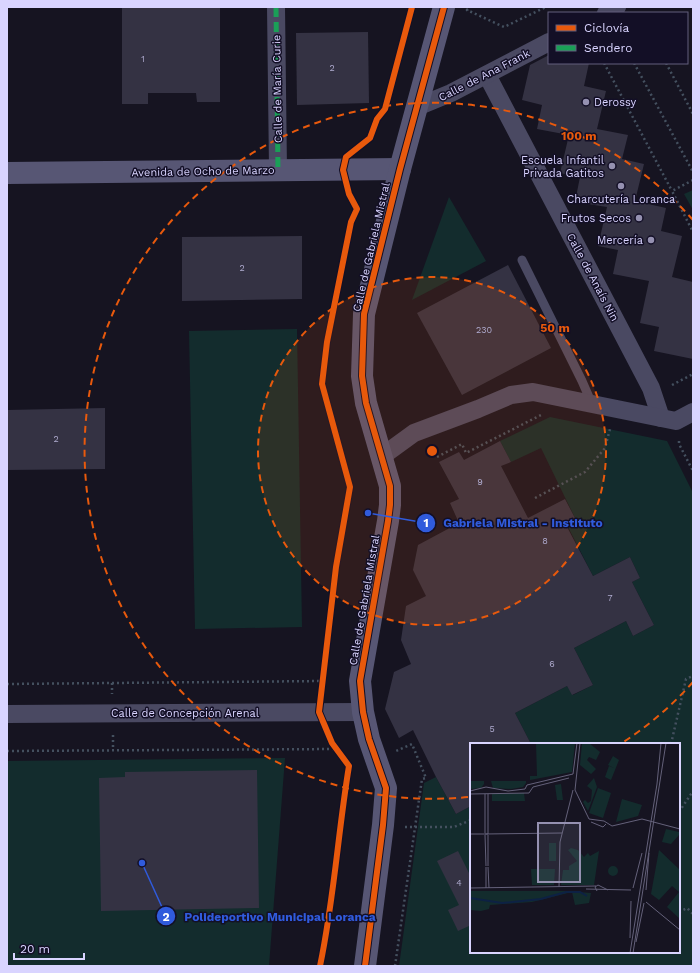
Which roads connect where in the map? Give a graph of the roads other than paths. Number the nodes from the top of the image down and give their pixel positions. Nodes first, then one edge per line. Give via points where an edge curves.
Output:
1 (276, 7) edge
2 (444, 7) edge
3 (617, 7) edge
4 (608, 12) edge
5 (548, 43) edge
6 (487, 75) junction
7 (418, 107) junction
8 (400, 169) junction
9 (278, 170) junction
10 (7, 173) edge
11 (522, 260) dead end
12 (592, 404) junction
13 (693, 412) edge
14 (668, 420) junction
15 (381, 457) junction
16 (363, 712) junction
17 (7, 714) edge
18 (365, 966) edge

1 - 9 street, Calle de María Curie
2 - 7 street, Calle de Gabriela Mistral
3 - 4 street
5 - 6 street, Calle de Ana Frank
6 - 7 street, Calle de Ana Frank
6 - 14 street, Calle de Anaís Nin
7 - 8 street, Calle de Gabriela Mistral
8 - 9 street, Avenida de Ocho de Marzo
8 - 15 street, Calle de Gabriela Mistral via 364,314 362,376 366,403
9 - 10 street, Avenida de Ocho de Marzo
11 - 12 lane
12 - 14 street
12 - 15 street via 533,392 511,395 414,433
13 - 14 street
15 - 16 street, Calle de Gabriela Mistral via 390,486 390,505 360,681
16 - 17 street, Calle de Concepción Arenal
16 - 18 street, Calle de Gabriela Mistral via 369,739 386,788

